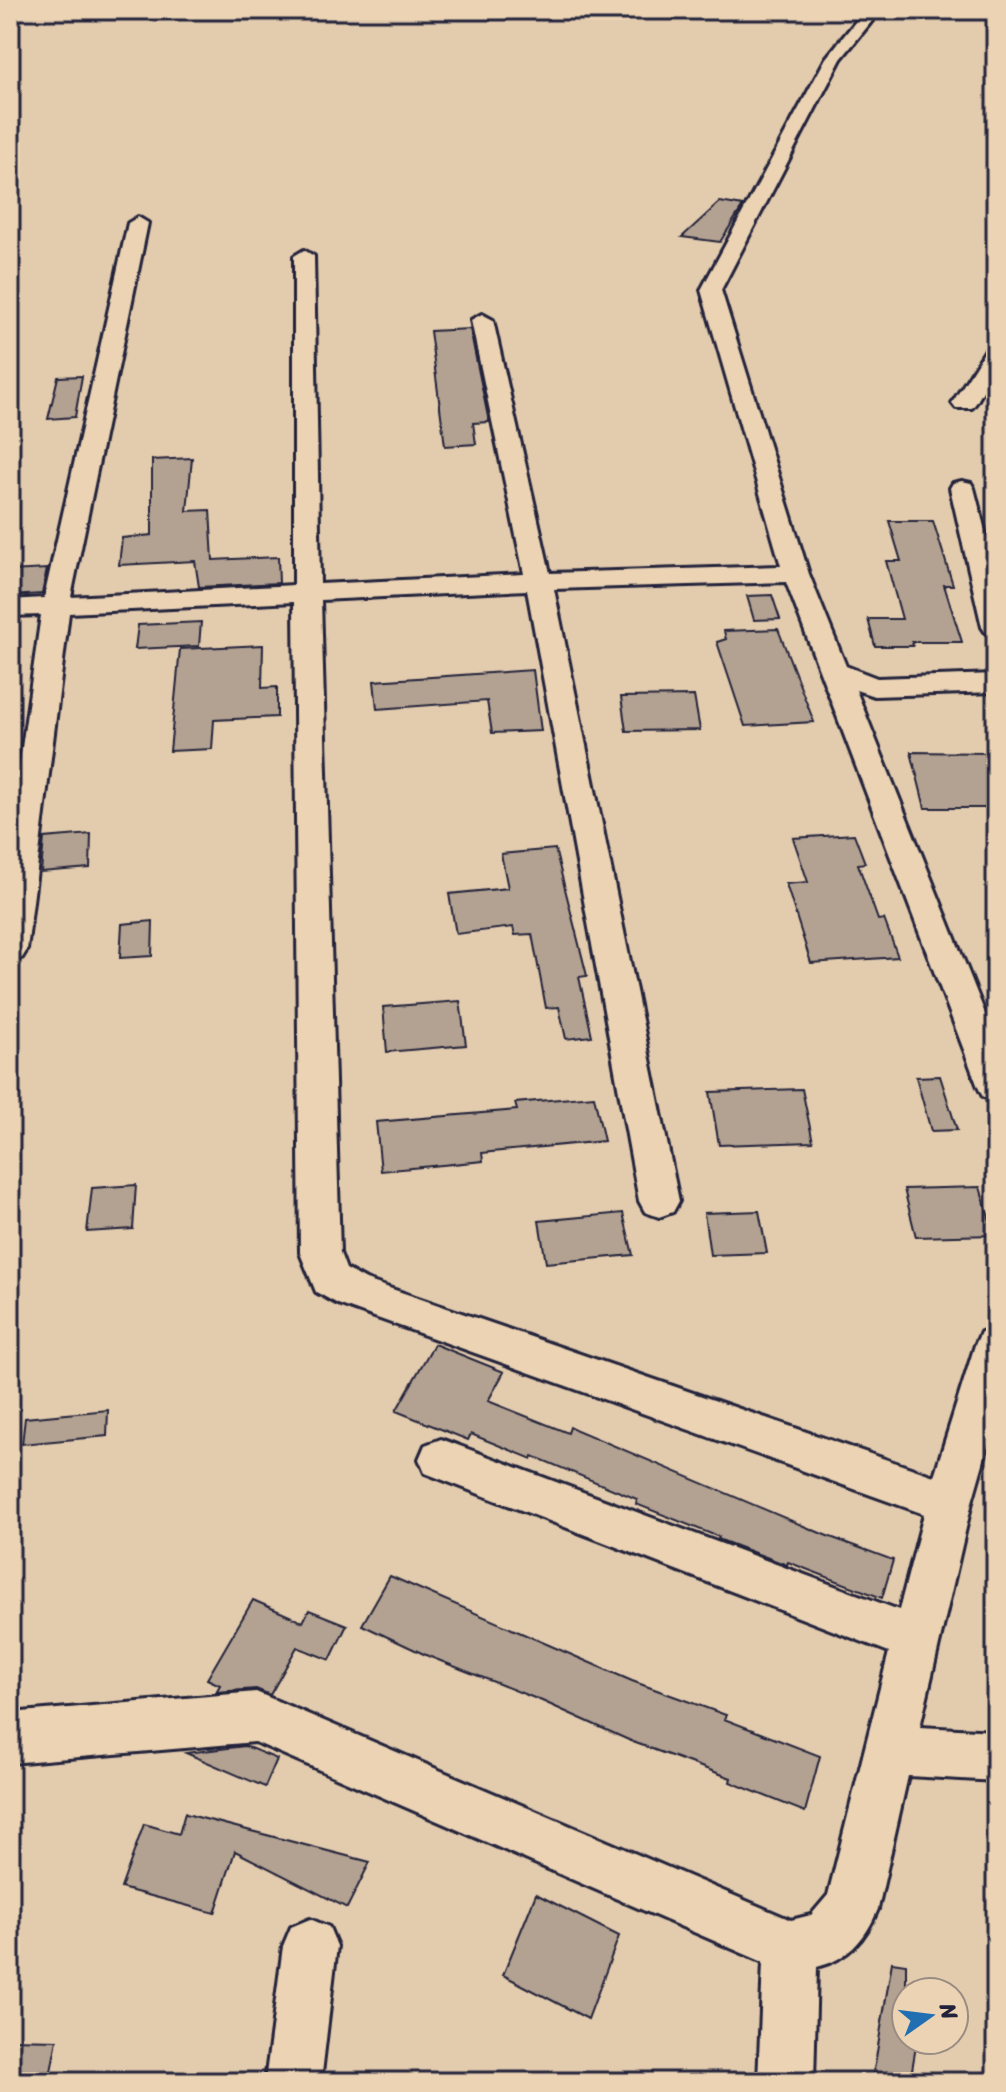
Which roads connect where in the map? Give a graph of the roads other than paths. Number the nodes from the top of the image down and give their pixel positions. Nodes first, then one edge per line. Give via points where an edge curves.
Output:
1 (873, 10) edge
2 (138, 223) dead end
3 (304, 256) dead end
4 (482, 320) dead end
5 (996, 351) edge
6 (964, 403) dead end
7 (962, 488) dead end
8 (796, 574) junction
9 (539, 581) junction
10 (307, 591) junction
11 (56, 605) junction
12 (10, 608) edge
13 (996, 627) edge
14 (835, 672) junction
15 (996, 683) edge
16 (10, 950) edge
17 (996, 1087) edge
18 (659, 1201) dead end
19 (996, 1345) edge
20 (441, 1459) dead end
21 (949, 1502) junction
22 (916, 1639) junction
23 (10, 1738) edge
24 (890, 1750) junction
25 (996, 1756) edge
26 (310, 1946) dead end
27 (791, 1947) junction
28 (293, 2082) edge
29 (786, 2082) edge

1 - 8 street via 834,58 711,290
2 - 11 street
3 - 10 street
4 - 9 street
5 - 6 street
7 - 13 street
8 - 9 street
8 - 14 street
9 - 10 street
9 - 18 street
10 - 11 street
10 - 21 street via 320,1253 330,1280
11 - 12 street
11 - 16 street
14 - 15 street via 874,687
14 - 17 street
19 - 21 street
20 - 22 street
21 - 22 street
22 - 24 street
23 - 27 street via 256,1717
24 - 25 street
24 - 27 street via 851,1909 827,1938
26 - 28 street
27 - 29 street

